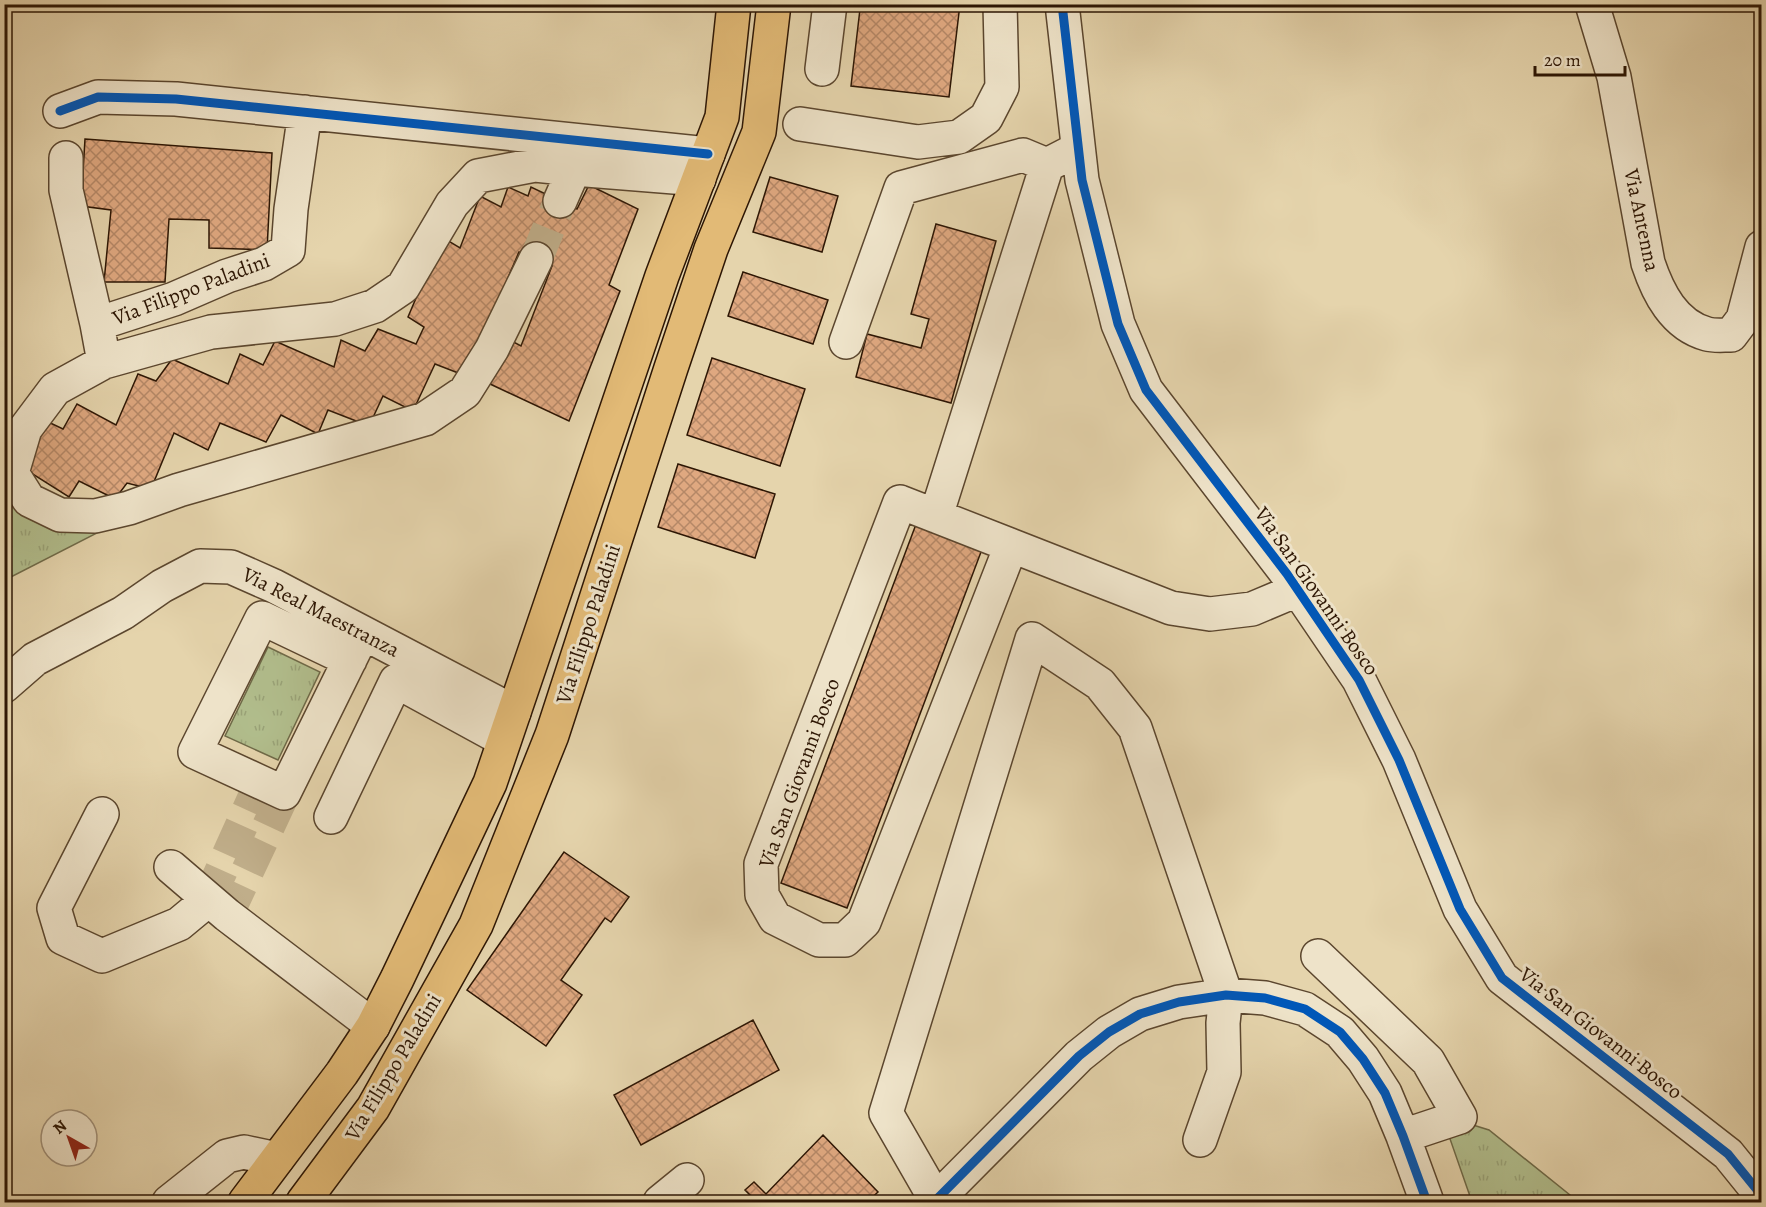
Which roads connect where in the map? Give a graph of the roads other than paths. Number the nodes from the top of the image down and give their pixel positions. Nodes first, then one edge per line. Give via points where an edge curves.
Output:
1 (734, 4) edge
2 (774, 4) edge
3 (830, 4) edge
4 (999, 4) edge
5 (1062, 4) edge
6 (1592, 4) edge
7 (822, 69) dead end
8 (60, 111) dead end
9 (305, 112) junction
10 (800, 124) dead end
11 (1078, 149) junction
12 (66, 158) dead end
13 (1047, 165) junction
14 (704, 166) junction
15 (574, 169) junction
16 (560, 201) tunnel mouth
17 (1761, 248) edge
18 (536, 259) tunnel mouth
19 (97, 324) junction
20 (846, 342) dead end
21 (104, 362) junction
22 (936, 516) junction
23 (1011, 546) junction
24 (1297, 590) junction
25 (357, 646) junction
26 (4, 686) edge
27 (509, 726) junction
28 (102, 814) dead end
29 (331, 817) dead end
30 (171, 867) dead end
31 (208, 900) junction
32 (1318, 956) dead end
33 (1226, 995) junction
34 (373, 1026) junction
35 (1403, 1136) junction
36 (1200, 1140) dead end
37 (277, 1159) junction
38 (687, 1180) dead end
39 (1761, 1196) edge
40 (935, 1201) edge
41 (169, 1203) edge
42 (245, 1203) edge
43 (303, 1203) edge
44 (660, 1203) edge
45 (1427, 1203) edge

1 - 14 main road, Via Filippo Paladini via 722,117
2 - 43 main road, Via Filippo Paladini via 759,132 708,259 552,735 476,925 373,1108
3 - 7 street
4 - 10 street via 1002,87 986,118 959,137 918,142
5 - 11 street, Via San Giovanni Bosco
6 - 17 street, Via Antenna via 1614,77 1648,263 1667,305 1687,326 1709,335 1731,335 1743,319
8 - 9 street via 98,97 176,99
9 - 14 street
9 - 19 street, Via Filippo Paladini via 288,250 264,264 174,299
11 - 13 street
11 - 24 street, Via San Giovanni Bosco via 1082,180 1119,324 1146,390
12 - 19 street, Via Filippo Paladini via 66,190
13 - 20 street via 1023,155 901,188
13 - 22 street
14 - 15 street, Via Filippo Paladini
14 - 27 main road, Via Filippo Paladini via 662,276
15 - 16 street
15 - 21 street, Via Filippo Paladini via 535,165 478,176 452,204 403,287 375,306 335,319 211,332
18 - 21 street, Via Filippo Paladini via 492,349 465,392 425,419 129,508 95,516 60,515 29,500 12,473 25,429 55,389
19 - 21 street, Via Filippo Paladini
22 - 23 street, Via San Giovanni Bosco
22 - 23 street, Via San Giovanni Bosco via 900,502 761,864 762,895 775,918 819,940 845,940 864,922
23 - 24 street, Via San Giovanni Bosco via 1171,608 1210,614 1252,609
24 - 39 street, Via San Giovanni Bosco via 1359,680 1399,760 1460,909 1503,978 1728,1154
25 - 25 street via 262,618 195,752 284,793
25 - 26 street, Via Real Maestranza via 274,586 231,567 200,566 123,613 34,659
25 - 27 street, Via Real Maestranza
27 - 29 street via 396,681
27 - 34 main road, Via Filippo Paladini via 490,783
28 - 31 street via 54,908 63,938 102,956 179,924
30 - 31 street
31 - 34 street
32 - 35 street via 1428,1061 1460,1117
33 - 35 street via 1265,998 1305,1010 1340,1032 1385,1093
33 - 36 street via 1224,1072
33 - 40 street via 1179,1002 1140,1014 1109,1032 1079,1056
33 - 40 street via 1135,728 1100,684 1032,639 886,1113
34 - 37 main road, Via Filippo Paladini
35 - 45 street
37 - 41 street via 244,1152 227,1156
37 - 42 main road, Via Filippo Paladini
38 - 44 street

